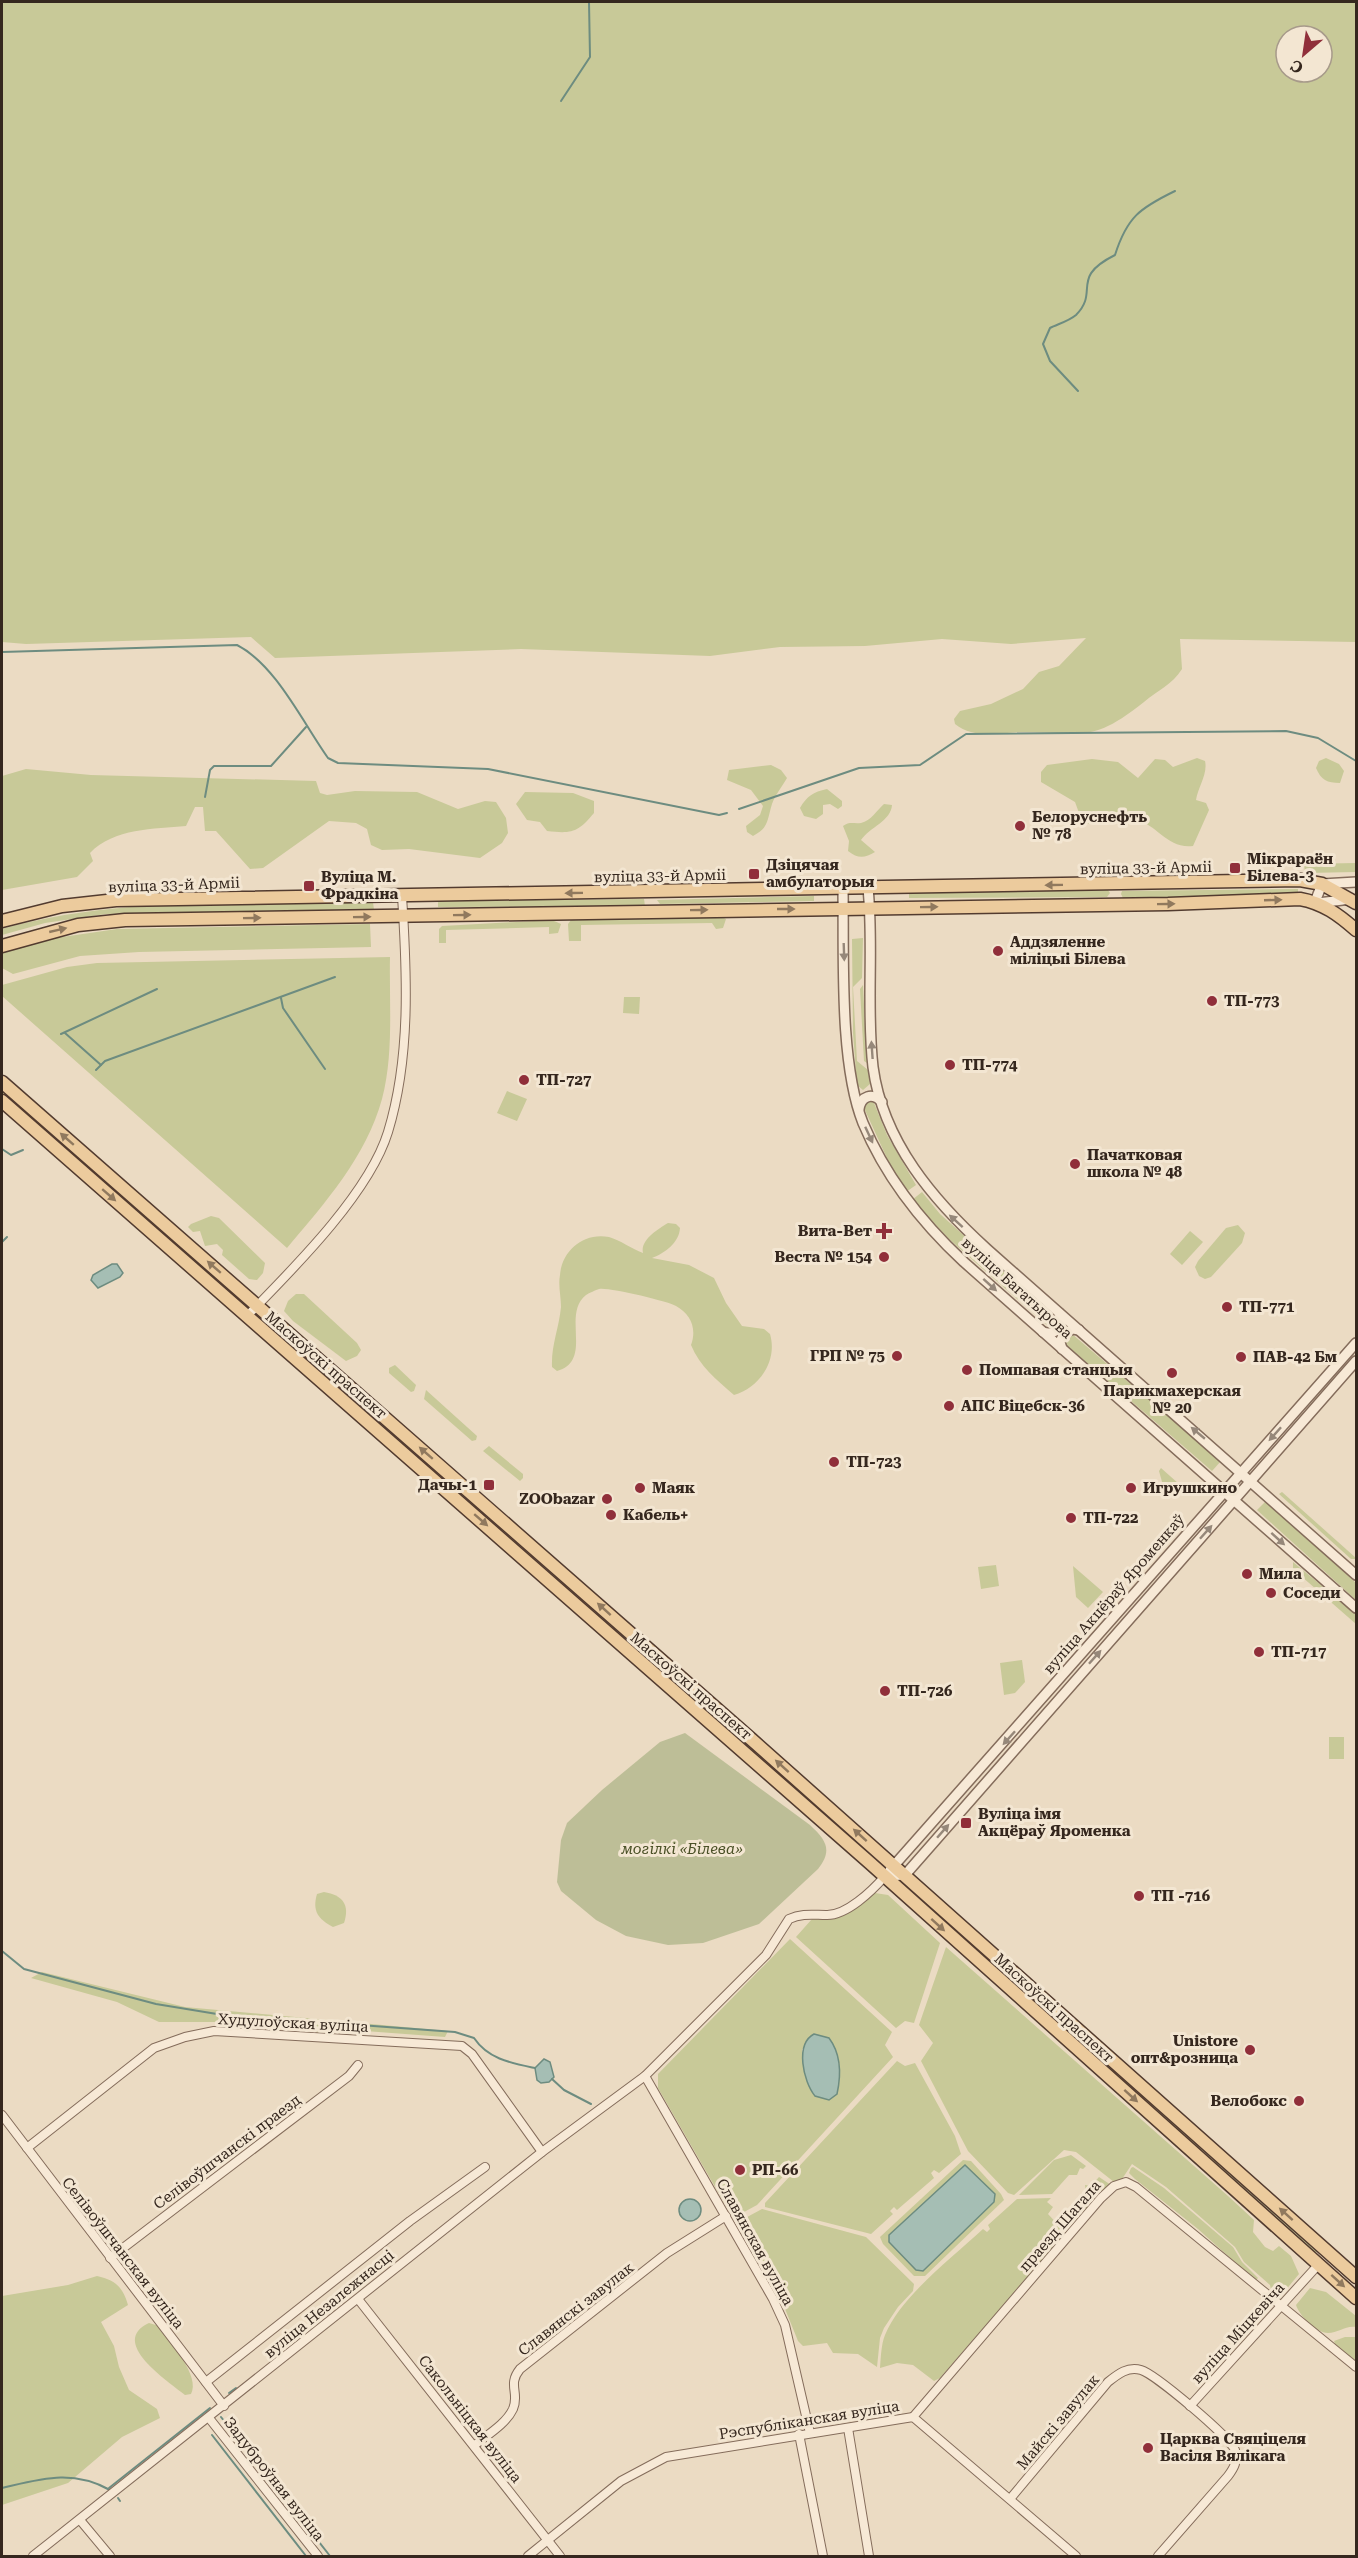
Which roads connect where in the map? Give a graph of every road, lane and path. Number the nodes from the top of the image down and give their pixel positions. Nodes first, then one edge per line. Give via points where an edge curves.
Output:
1 (1356, 882) edge
2 (1106, 884) junction
3 (1125, 884) junction
4 (1322, 884) junction
5 (843, 888) junction
6 (868, 888) junction
7 (642, 891) junction
8 (662, 891) junction
9 (402, 896) junction
10 (1355, 900) edge
11 (1316, 903) junction
12 (1105, 904) junction
13 (1125, 904) junction
14 (870, 908) junction
15 (843, 909) junction
16 (641, 911) junction
17 (663, 911) junction
18 (404, 916) junction
19 (2, 921) edge
20 (1356, 930) edge
21 (2, 946) edge
22 (876, 1081) junction
23 (2, 1082) edge
24 (854, 1085) junction
25 (2, 1101) edge
26 (882, 1102) junction
27 (859, 1109) junction
28 (258, 1306) junction
29 (1059, 1312) junction
30 (248, 1316) junction
31 (1079, 1330) junction
32 (1042, 1332) junction
33 (1356, 1342) edge
34 (1062, 1349) junction
35 (1356, 1361) edge
36 (1330, 1373) junction
37 (1339, 1381) junction
38 (1309, 1395) junction
39 (1319, 1404) junction
40 (1242, 1472) junction
41 (1251, 1481) junction
42 (1224, 1491) junction
43 (1234, 1500) junction
44 (1356, 1575) edge
45 (1356, 1608) edge
46 (1108, 1624) junction
47 (1117, 1632) junction
48 (651, 1651) junction
49 (642, 1662) junction
50 (1072, 1666) junction
51 (1080, 1674) junction
52 (1048, 1694) junction
53 (1056, 1701) junction
54 (994, 1755) junction
55 (1002, 1763) junction
56 (894, 1866) junction
57 (905, 1875) junction
58 (885, 1876) junction
59 (358, 2065) dead end
60 (645, 2076) junction
61 (2, 2115) edge
62 (27, 2148) junction
63 (542, 2152) junction
64 (485, 2167) dead end
65 (726, 2216) junction
66 (1329, 2253) junction
67 (110, 2258) junction
68 (1320, 2264) junction
69 (1356, 2277) edge
70 (1356, 2298) edge
71 (358, 2299) junction
72 (1280, 2305) junction
73 (1356, 2367) edge
74 (206, 2382) junction
75 (224, 2406) junction
76 (1190, 2406) junction
77 (913, 2417) junction
78 (209, 2418) junction
79 (848, 2428) junction
80 (810, 2433) junction
81 (799, 2434) junction
82 (475, 2445) junction
83 (1010, 2499) junction
84 (80, 2520) junction
85 (548, 2541) junction
86 (33, 2556) edge
87 (110, 2556) edge
88 (318, 2556) edge
89 (528, 2556) edge
90 (560, 2556) edge
91 (823, 2556) edge
92 (869, 2556) edge
93 (1076, 2556) edge
94 (1158, 2556) edge

1 - 4 street, вуліца 33-й Арміі
2 - 3 main road, вуліца 33-й Арміі
2 -> 6 main road, вуліца 33-й Арміі
2 - 12 main road via 1114,894
3 - 4 main road, вуліца 33-й Арміі via 1299,880
3 - 13 main road via 1117,894
4 - 10 main road
4 - 11 street
5 - 6 main road, вуліца 33-й Арміі
5 - 8 main road, вуліца 33-й Арміі
5 - 15 street, вуліца Багатырова
6 - 14 street, вуліца Багатырова
7 - 8 main road, вуліца 33-й Арміі
7 -> 9 main road, вуліца 33-й Арміі
7 - 16 main road via 650,902
8 - 17 main road via 654,901 657,909
9 - 18 street
9 - 19 main road, вуліца 33-й Арміі via 116,900 62,906
10 - 11 street
13 -> 11 main road via 1300,899
11 - 20 main road
12 - 13 main road
14 -> 12 main road
14 - 15 main road
22 -> 14 street, вуліца Багатырова via 871,1040
17 -> 15 main road
15 -> 24 street, вуліца Багатырова
16 - 17 main road
18 -> 16 main road
21 -> 18 main road via 78,925 125,920
18 - 28 street via 404,1037 388,1133 355,1192
22 - 24 street via 872,1090 865,1092
22 - 26 street, вуліца Багатырова
28 -> 23 main road, Маскоўскі праспект
24 - 27 street, вуліца Багатырова
25 -> 30 main road, Маскоўскі праспект
26 - 27 street via 877,1097 867,1097
29 -> 26 street, вуліца Багатырова via 949,1214 925,1186 905,1155
27 -> 32 street, вуліца Багатырова via 876,1150 905,1200 935,1235
28 - 30 street
48 -> 28 main road, Маскоўскі праспект
29 - 31 street, вуліца Багатырова
29 - 32 street via 1062,1321 1058,1330
30 -> 49 main road, Маскоўскі праспект
31 - 34 street via 1064,1333
40 -> 31 street, вуліца Багатырова
32 - 34 street, вуліца Багатырова
33 - 36 street, вуліца Акцёраў Яроменкаў
34 - 42 street, вуліца Багатырова
35 - 37 street, вуліца Акцёраў Яроменкаў
36 - 37 street
36 - 38 street, вуліца Акцёраў Яроменкаў
37 - 39 street, вуліца Акцёраў Яроменкаў
38 - 39 street
38 -> 40 street, вуліца Акцёраў Яроменкаў
39 - 41 street, вуліца Акцёраў Яроменкаў
40 - 41 street, вуліца Багатырова
40 - 42 street, вуліца Акцёраў Яроменкаў
41 - 43 street, вуліца Акцёраў Яроменкаў
41 - 44 street, вуліца Багатырова
42 - 43 street, вуліца Багатырова
42 - 46 street, вуліца Акцёраў Яроменкаў
43 -> 45 street, вуліца Багатырова
47 -> 43 street, вуліца Акцёраў Яроменкаў
46 - 47 street
46 - 50 street, вуліца Акцёраў Яроменкаў
51 -> 47 street, вуліца Акцёраў Яроменкаў
48 - 49 main road via 642,1653
56 -> 48 main road, Маскоўскі праспект
49 - 58 main road, Маскоўскі праспект
50 - 51 street
50 - 52 street, вуліца Акцёраў Яроменкаў
51 - 53 street, вуліца Акцёраў Яроменкаў
52 - 53 street
52 -> 54 street, вуліца Акцёраў Яроменкаў
53 - 55 street, вуліца Акцёраў Яроменкаў
54 - 55 street
54 - 56 street, вуліца Акцёраў Яроменкаў
57 -> 55 street, вуліца Акцёраў Яроменкаў
56 - 57 main road, Маскоўскі праспект
56 - 58 street, вуліца Акцёраў Яроменкаў
57 - 58 street
66 -> 57 main road, Маскоўскі праспект
58 - 60 street, вуліца Незалежнасці via 838,1914 812,1913 789,1919 766,1955
58 -> 68 main road, Маскоўскі праспект
59 - 67 street, Селівоўшчанскі праезд via 350,2076
60 - 63 street, вуліца Незалежнасці
60 - 65 street, Славянская вуліца
61 - 62 street, Селівоўшчанская вуліца
62 - 63 street, Худулоўская вуліца via 154,2048 214,2031 462,2046 472,2054
62 - 67 street, Селівоўшчанская вуліца
63 - 71 street, вуліца Незалежнасці
64 - 74 street, вуліца Незалежнасці via 410,2221
65 - 80 street, Славянская вуліца via 784,2325
65 - 82 street, Славянскі завулак via 667,2253 520,2369 512,2382 513,2409
66 - 68 main road
66 - 69 main road, Маскоўскі праспект
67 - 74 street, Селівоўшчанская вуліца
68 -> 70 main road, Маскоўскі праспект
68 - 72 street, вуліца Міцкевіча
71 - 75 street, вуліца Незалежнасці
71 - 82 street, Сакольніцкая вуліца
72 - 73 street
72 - 76 street, вуліца Міцкевіча
72 - 77 street, праезд Шагала via 1136,2187 1126,2182 1118,2184 1101,2198
74 - 75 street, Селівоўшчанская вуліца
75 - 78 street, вуліца Незалежнасці
76 - 83 street, Майскі завулак via 1140,2370 1128,2369 1117,2374
76 - 94 street, вуліца Міцкевіча via 1227,2438 1235,2449 1235,2465
77 - 79 street, Рэспубліканская вуліца
77 - 83 street, Рэспубліканская вуліца
78 - 84 street, вуліца Незалежнасці
78 - 88 street, Задуброўная вуліца
79 - 80 street, Рэспубліканская вуліца
79 - 92 street
80 - 81 street, Рэспубліканская вуліца
81 - 85 street, Рэспубліканская вуліца via 666,2457 621,2481
81 - 91 street
82 - 85 street, Сакольніцкая вуліца
83 - 93 street, Рэспубліканская вуліца
84 - 86 street, вуліца Незалежнасці
84 - 87 street
85 - 89 street, Рэспубліканская вуліца
85 - 90 street, Сакольніцкая вуліца

